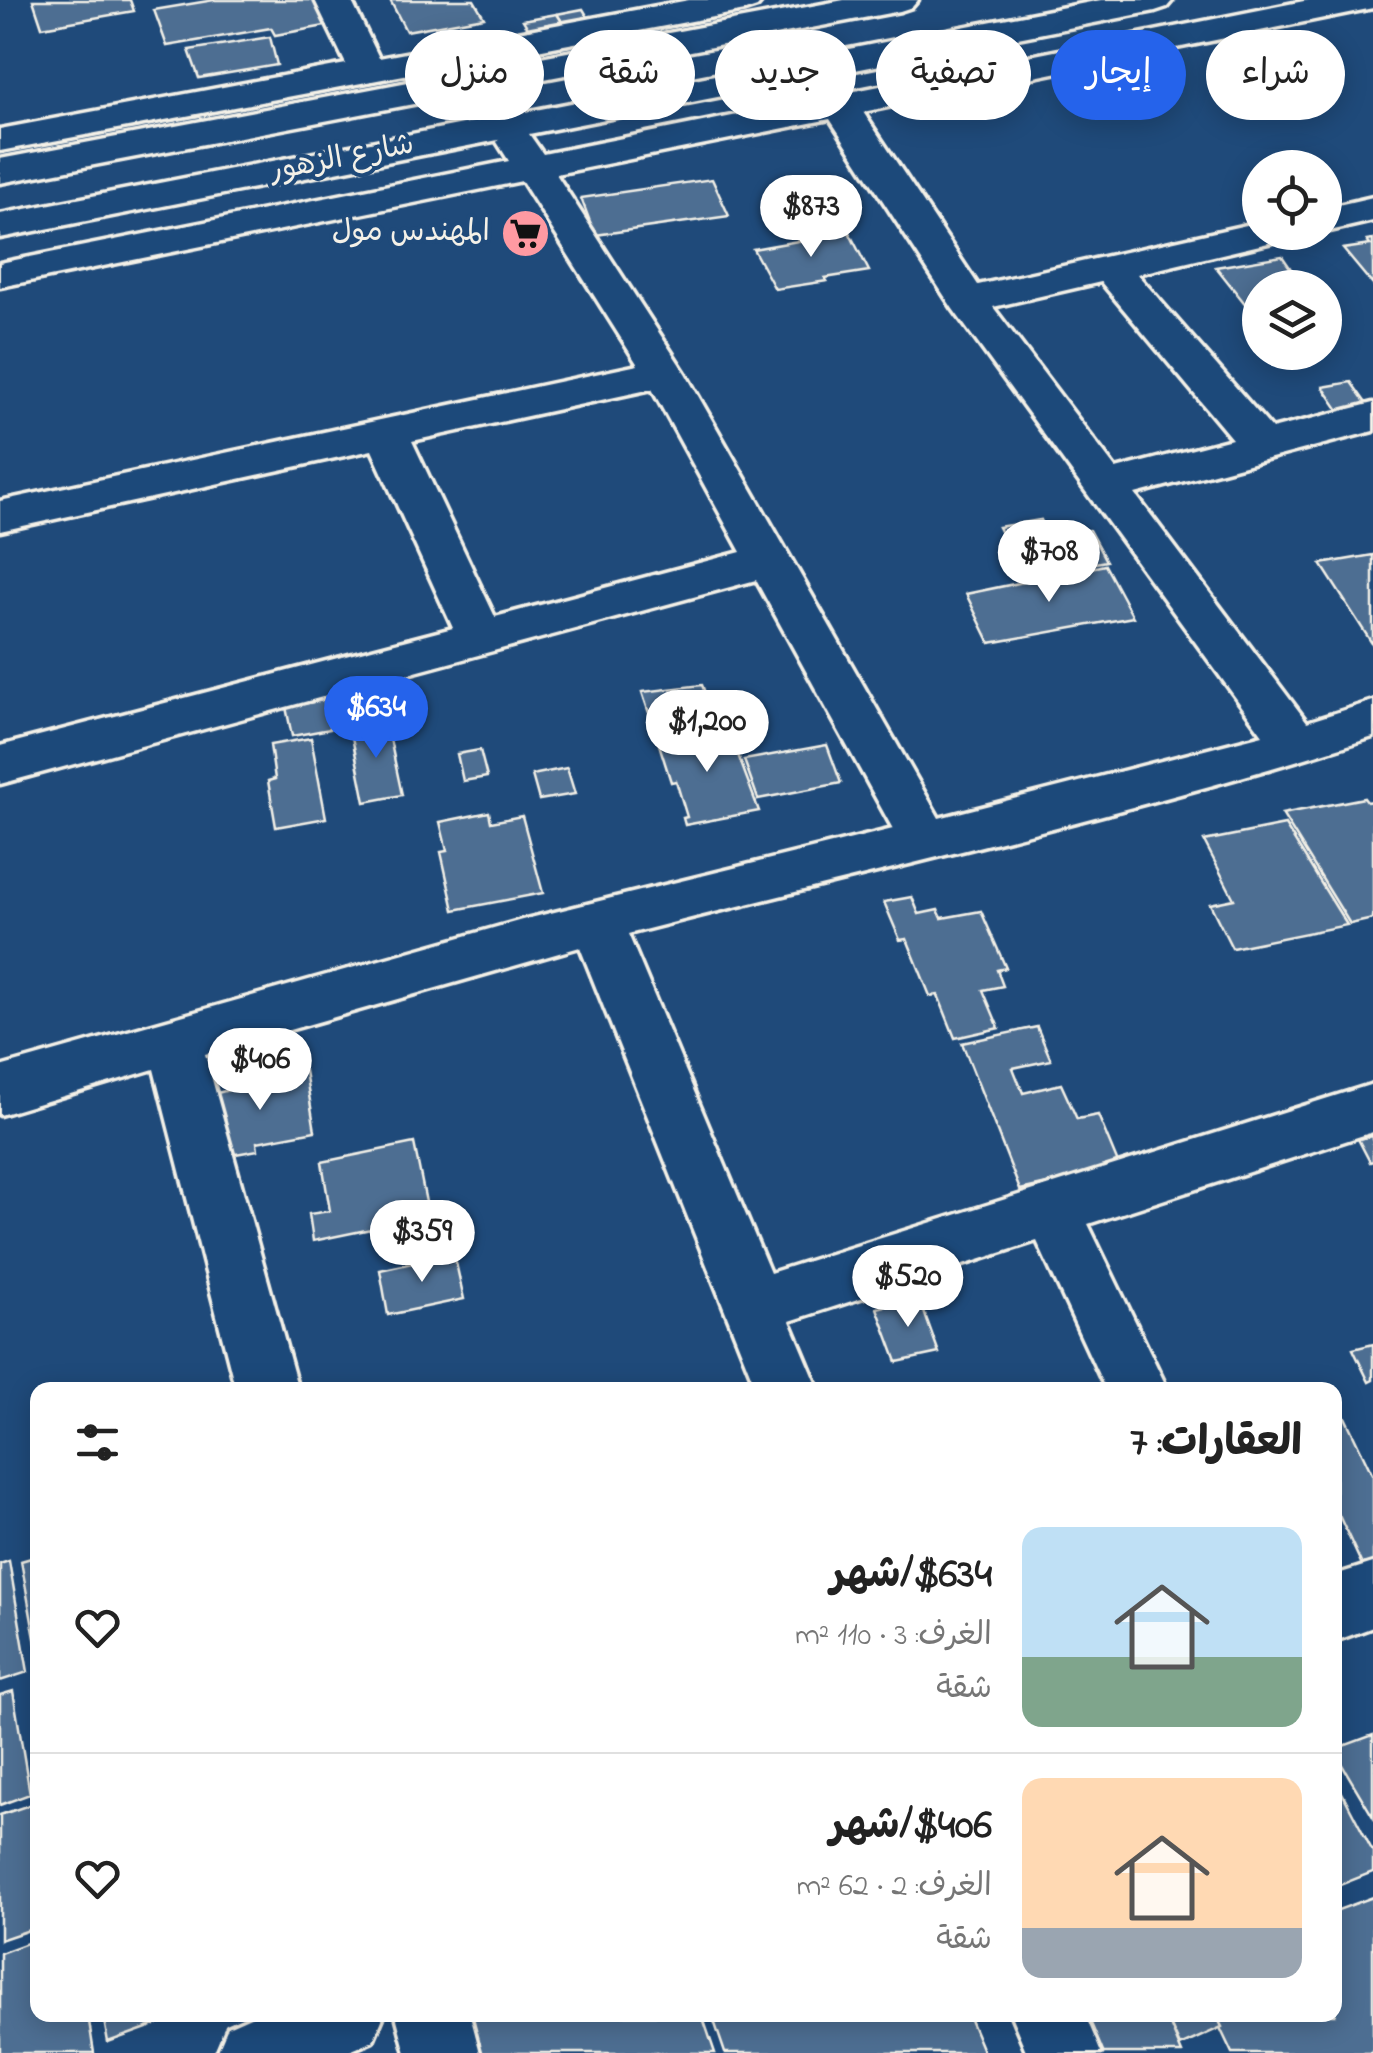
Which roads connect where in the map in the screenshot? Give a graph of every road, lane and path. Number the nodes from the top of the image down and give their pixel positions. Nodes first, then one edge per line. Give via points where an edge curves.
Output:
1 (333, 0) edge
2 (745, 0) edge
3 (900, 0) edge
4 (1155, 0) edge
5 (1362, 0) edge
6 (639, 30) edge
7 (683, 30) edge
8 (564, 46) edge
9 (564, 48) edge
10 (856, 61) edge
11 (367, 71) junction
12 (715, 88) edge
13 (856, 105) edge
14 (782, 120) edge
15 (849, 120) edge
16 (506, 127) junction
17 (4, 162) edge
18 (534, 170) junction
19 (1373, 209) edge
20 (1342, 216) edge
21 (0, 226) edge
22 (1242, 238) edge
23 (1111, 268) junction
24 (0, 275) edge
25 (967, 300) junction
26 (664, 373) junction
27 (1373, 417) edge
28 (386, 432) junction
29 (1262, 446) junction
30 (1104, 487) junction
31 (0, 516) edge
32 (770, 560) junction
33 (481, 637) junction
34 (1373, 719) edge
35 (1297, 744) junction
36 (0, 765) edge
37 (926, 842) junction
38 (596, 921) junction
39 (174, 1041) junction
40 (0, 1091) edge
41 (1373, 1108) edge
42 (1052, 1210) junction
43 (754, 1305) junction
44 (265, 1382) edge
45 (785, 1382) edge
46 (1133, 1382) edge
47 (1373, 1595) edge
48 (1342, 1606) edge
49 (330, 2022) edge
50 (435, 2022) edge
51 (1051, 2022) edge
52 (254, 2053) edge
53 (443, 2053) edge
54 (1064, 2053) edge

1 - 11 street
2 - 6 street
3 - 7 street, شارع الزهور
4 - 10 street, شارع الزهور
5 - 13 street
8 - 11 street
9 - 17 street, شارع الزهور
11 - 17 street
12 - 16 street, شارع الزهور
14 - 18 street
15 - 25 street
16 - 18 street
16 - 21 street, شارع الزهور
18 - 24 street
18 - 26 street
19 - 20 street
22 - 23 street
23 - 25 street
23 - 29 street
25 - 30 street
26 - 28 street
26 - 32 street
27 - 29 street
28 - 31 street
28 - 33 street
29 - 30 street
30 - 35 street
32 - 33 street
32 - 37 street
33 - 36 street
34 - 35 street
35 - 37 street
37 - 38 street
38 - 39 street
38 - 43 street
39 - 40 street
39 - 44 street
41 - 42 street
42 - 43 street
42 - 46 street
43 - 45 street
47 - 48 street
49 - 52 street
50 - 53 street
51 - 54 street

